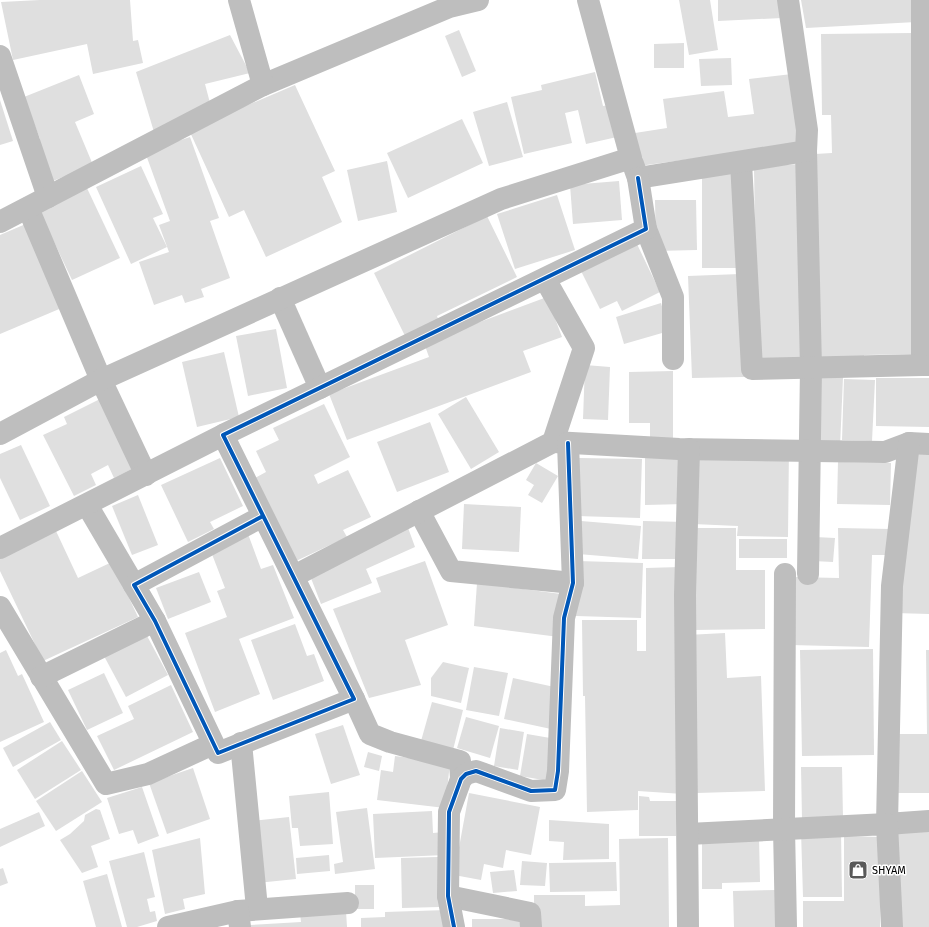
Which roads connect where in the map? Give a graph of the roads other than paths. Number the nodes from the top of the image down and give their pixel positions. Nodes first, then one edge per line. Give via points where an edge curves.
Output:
1 (239, 0) edge
2 (478, 0) edge
3 (588, 0) edge
4 (788, 0) edge
5 (922, 0) edge
6 (0, 58) edge
7 (262, 85) junction
8 (806, 151) junction
9 (741, 162) junction
10 (634, 168) junction
11 (48, 197) junction
12 (28, 208) junction
13 (925, 218) edge
14 (0, 222) edge
15 (646, 229) junction
16 (545, 279) junction
17 (280, 298) junction
18 (673, 359) dead end
19 (925, 365) edge
20 (811, 368) junction
21 (101, 380) junction
22 (320, 388) junction
23 (0, 434) edge
24 (223, 435) junction
25 (561, 442) junction
26 (919, 444) edge
27 (689, 449) junction
28 (811, 452) junction
29 (146, 474) junction
30 (87, 505) junction
31 (419, 511) junction
32 (263, 516) junction
33 (0, 548) edge
34 (785, 574) dead end
35 (808, 574) dead end
36 (294, 576) junction
37 (573, 583) junction
38 (134, 585) junction
39 (0, 607) edge
40 (155, 622) junction
41 (41, 677) junction
42 (354, 699) junction
43 (241, 743) junction
44 (213, 744) junction
45 (461, 779) junction
46 (929, 821) edge
47 (887, 824) junction
48 (784, 828) junction
49 (688, 834) junction
50 (448, 896) junction
51 (348, 903) dead end
52 (245, 915) edge
53 (168, 927) edge
54 (454, 927) edge
55 (530, 927) edge
56 (688, 927) edge
57 (786, 927) edge
58 (892, 927) edge

1 - 7 street
2 - 7 street via 449,7
3 - 10 street
4 - 8 street via 807,130
5 - 13 street
6 - 11 street
7 - 11 street
8 - 9 street
8 - 20 street
9 - 10 street
9 - 20 street via 752,369
10 - 15 street
10 - 17 street via 502,198
11 - 12 street
12 - 14 street
12 - 21 street
13 - 19 street
15 - 16 street
15 - 18 street via 673,298
16 - 22 street
16 - 25 street via 584,348
17 - 21 street
17 - 22 street
19 - 20 street
20 - 28 street
21 - 23 street
21 - 29 street
22 - 24 street
24 - 29 street
24 - 32 street
25 - 27 street
25 - 31 street
25 - 37 street
26 - 28 street via 885,452
26 - 47 street via 892,586
27 - 28 street
27 - 49 street via 685,595
28 - 35 street
29 - 30 street
30 - 33 street
30 - 38 street
31 - 36 street
31 - 37 street via 451,571
32 - 36 street
32 - 38 street
34 - 48 street
36 - 42 street
37 - 45 street via 564,618 558,771 555,790 532,791 476,771 466,774
38 - 40 street
39 - 41 street
40 - 41 street
40 - 44 street
41 - 44 street via 106,784 148,774
42 - 43 street
42 - 45 street via 370,734 460,761
43 - 44 street via 218,753
43 - 52 street
45 - 50 street via 449,812
46 - 47 street
47 - 48 street
47 - 58 street
48 - 49 street
48 - 57 street
49 - 56 street
50 - 54 street
50 - 55 street via 530,913
51 - 52 street
52 - 53 street

